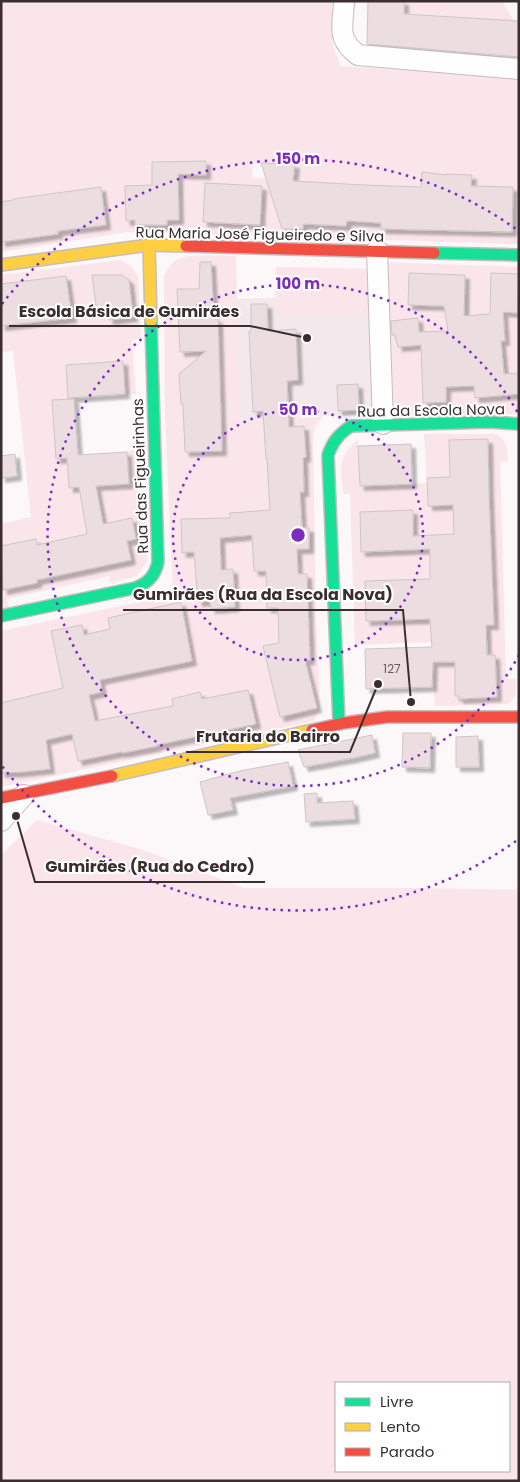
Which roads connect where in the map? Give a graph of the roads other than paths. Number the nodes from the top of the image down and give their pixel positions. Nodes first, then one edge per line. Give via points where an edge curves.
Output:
1 (344, 1) edge
2 (519, 69) edge
3 (149, 245) junction
4 (377, 250) junction
5 (519, 255) edge
6 (1, 265) edge
7 (383, 424) junction
8 (519, 424) edge
9 (1, 616) edge
10 (519, 716) edge
11 (340, 724) junction
12 (24, 795) junction
13 (1, 798) edge
14 (1, 820) edge

1 - 2 street via 342,39 358,56
3 - 4 street, Rua Maria José Figueiredo e Silva
3 - 6 street, Rua Maria José Figueiredo e Silva
3 - 9 street, Rua das Figueirinhas via 156,572 153,579 135,588
4 - 5 street, Rua Maria José Figueiredo e Silva
4 - 7 street
7 - 8 street, Rua da Escola Nova
7 - 11 street, Rua da Escola Nova via 351,426 332,441 328,455
10 - 11 street via 388,717
11 - 12 street
12 - 13 street
12 - 14 street

